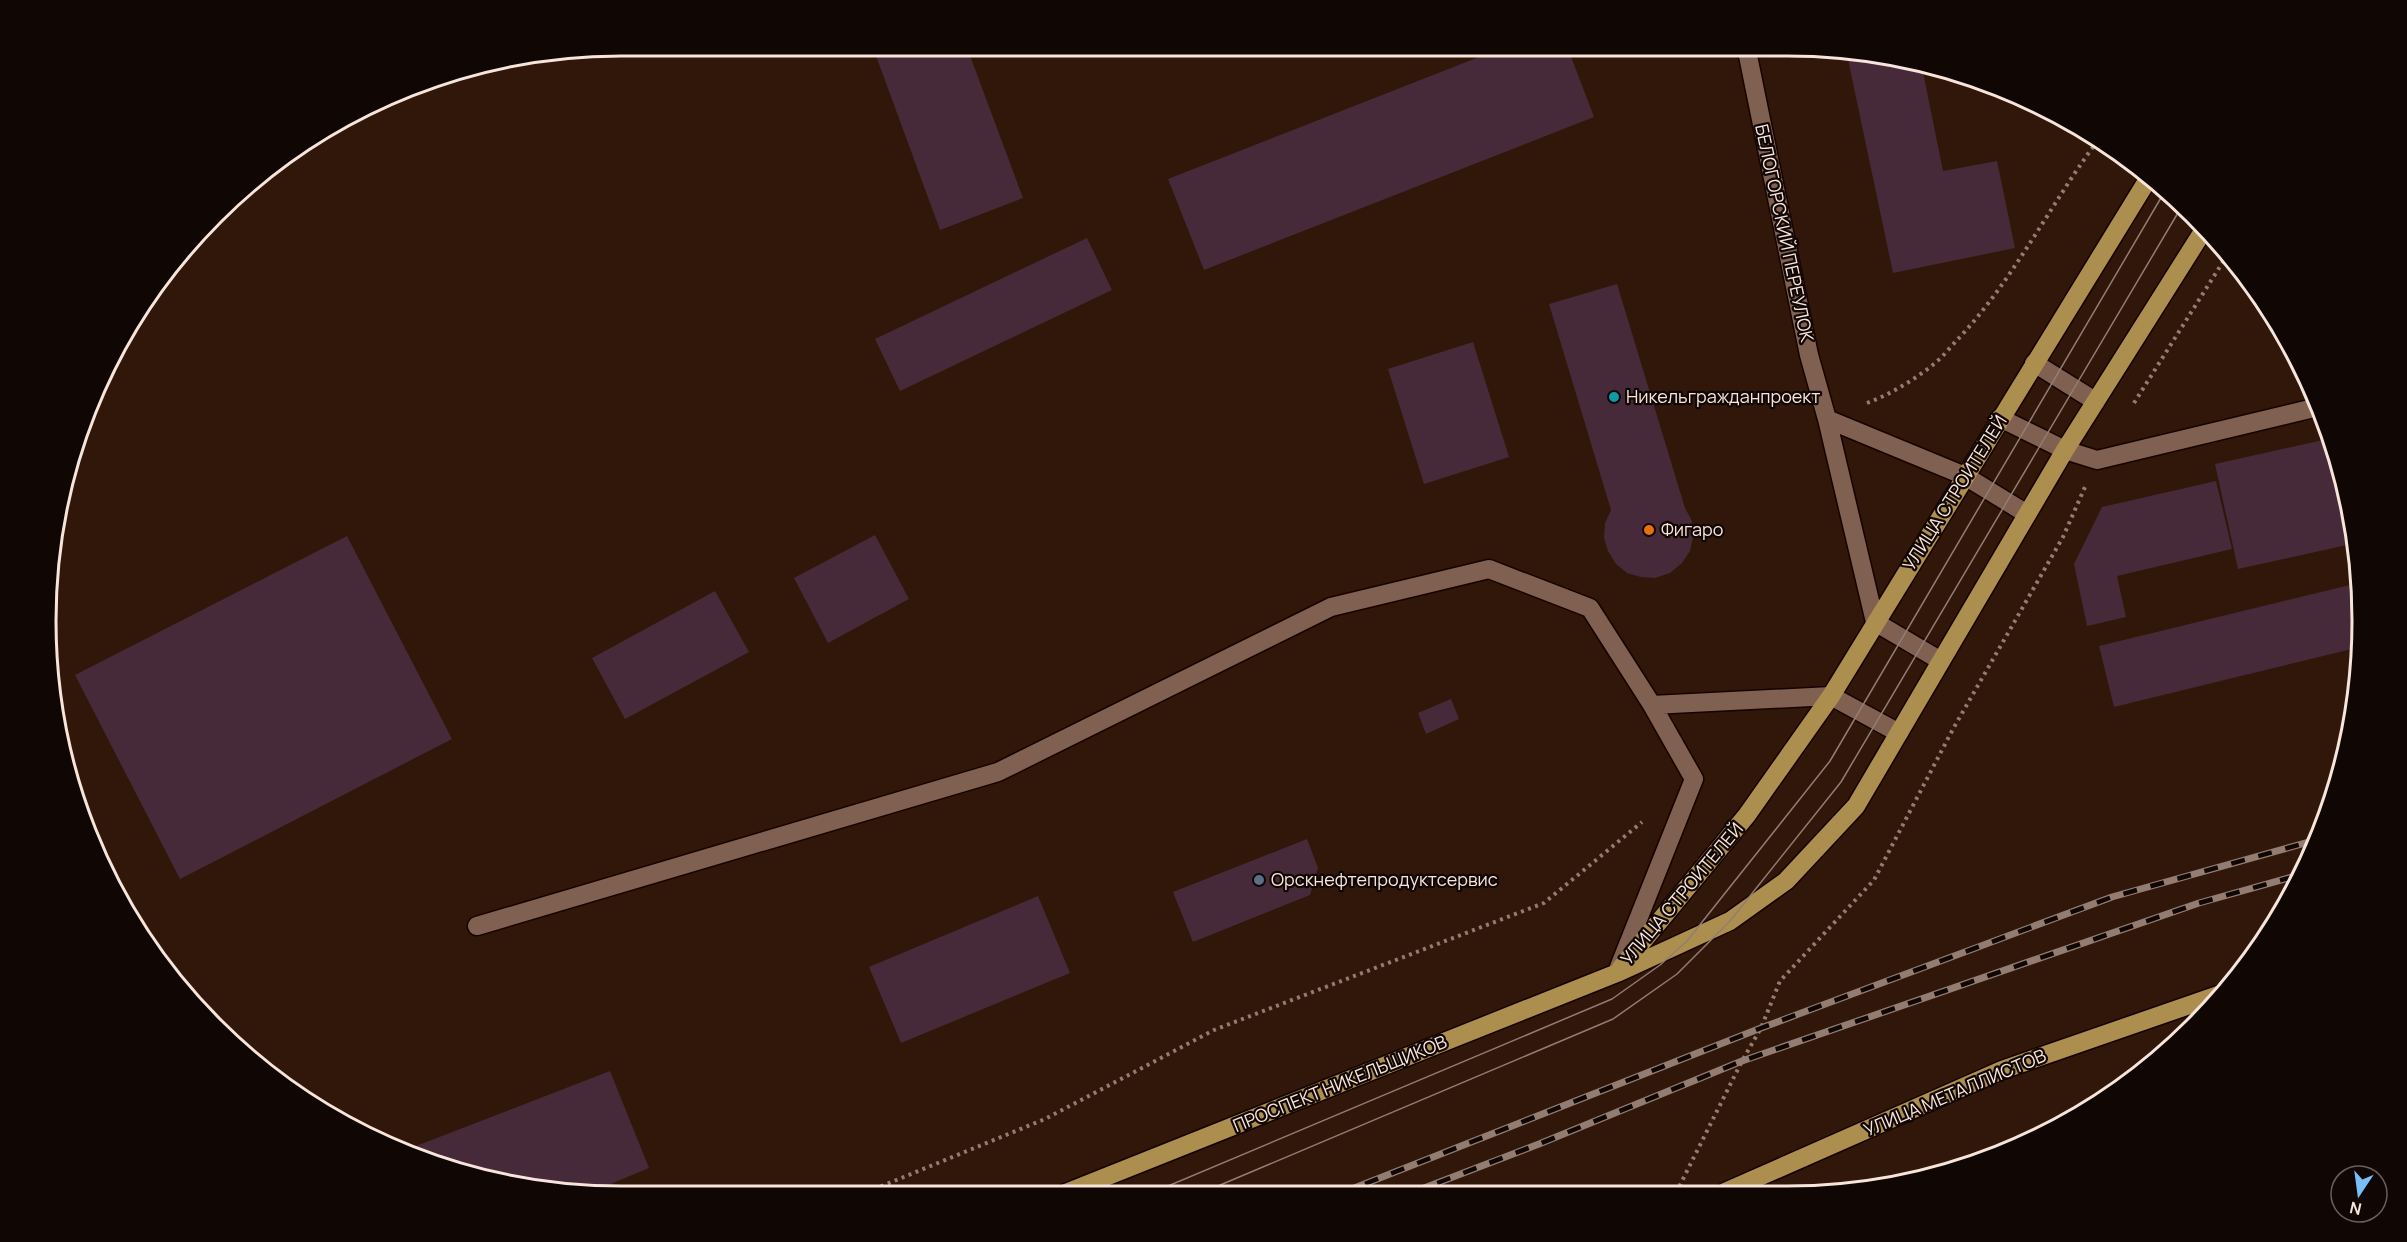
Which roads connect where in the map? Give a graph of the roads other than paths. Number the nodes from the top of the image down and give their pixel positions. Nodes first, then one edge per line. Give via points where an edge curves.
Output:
1 (1748, 56) edge
2 (2145, 184) edge
3 (2200, 236) edge
4 (2034, 363) junction
5 (2095, 401) junction
6 (2310, 409) edge
7 (2000, 418) junction
8 (1827, 419) junction
9 (2065, 450) junction
10 (1965, 476) junction
11 (2027, 514) junction
12 (1875, 622) junction
13 (1941, 661) junction
14 (1831, 696) junction
15 (1652, 705) junction
16 (1899, 733) junction
17 (477, 926) dead end
18 (1617, 973) junction
19 (2206, 999) edge
20 (1083, 1186) edge
21 (1739, 1186) edge

1 - 8 street, БЕЛОГОРСКИЙ ПЕРЕУЛОК via 1809,355
2 - 4 main road, УЛИЦА СТРОИТЕЛЕЙ
3 - 5 main road, УЛИЦА СТРОИТЕЛЕЙ
4 - 5 street
4 - 7 main road, УЛИЦА СТРОИТЕЛЕЙ
5 - 9 main road, УЛИЦА СТРОИТЕЛЕЙ
6 - 9 street via 2097,460
7 - 9 street
7 - 10 main road, УЛИЦА СТРОИТЕЛЕЙ
8 - 10 street
8 - 12 street, БЕЛОГОРСКИЙ ПЕРЕУЛОК
9 - 11 main road, УЛИЦА СТРОИТЕЛЕЙ
10 - 11 street
10 - 12 main road, УЛИЦА СТРОИТЕЛЕЙ
11 - 13 main road, УЛИЦА СТРОИТЕЛЕЙ
12 - 13 street
12 - 14 main road, УЛИЦА СТРОИТЕЛЕЙ
13 - 16 main road, УЛИЦА СТРОИТЕЛЕЙ
14 - 15 street
14 - 16 street
14 - 18 main road, УЛИЦА СТРОИТЕЛЕЙ via 1747,815
15 - 17 street via 1590,608 1489,569 1331,607 998,772
15 - 18 street via 1694,779
16 - 18 main road, УЛИЦА СТРОИТЕЛЕЙ via 1856,806 1785,881 1730,921
18 - 20 main road, ПРОСПЕКТ НИКЕЛЬЩИКОВ
19 - 21 main road, УЛИЦА МЕТАЛЛИСТОВ via 2002,1070

